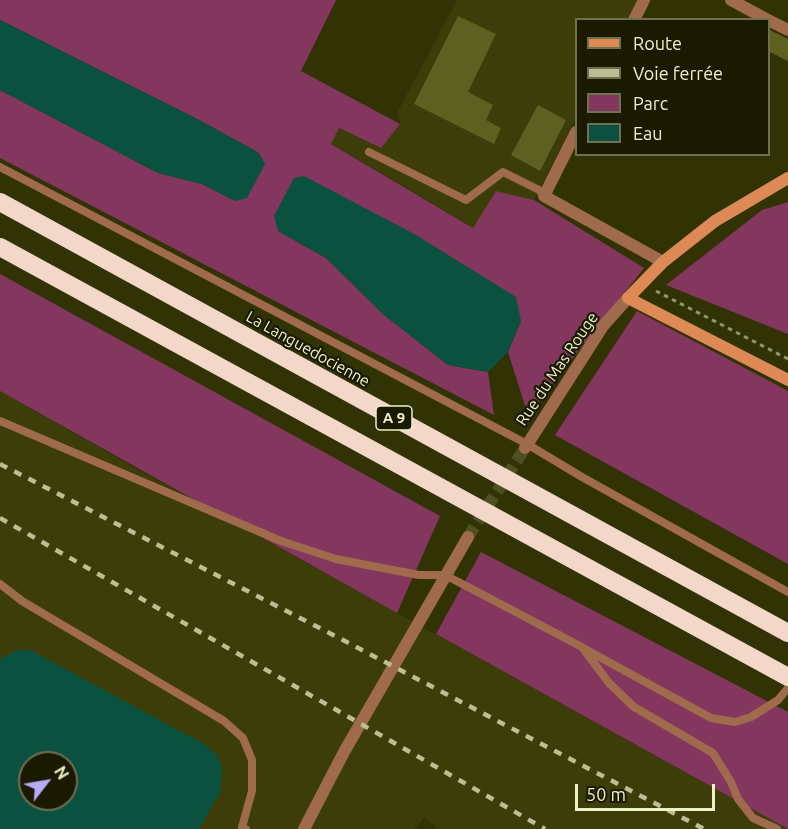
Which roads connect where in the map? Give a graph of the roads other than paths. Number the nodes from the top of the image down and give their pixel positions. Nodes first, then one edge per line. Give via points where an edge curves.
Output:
1 (644, 0) edge
2 (731, 0) edge
3 (635, 18) edge
4 (764, 18) edge
5 (770, 21) edge
6 (788, 30) edge
7 (575, 134) edge
8 (369, 152) dead end
9 (0, 167) edge
10 (788, 178) edge
11 (544, 196) junction
12 (0, 202) edge
13 (0, 247) edge
14 (663, 262) junction
15 (628, 298) junction
16 (788, 380) edge
17 (0, 421) edge
18 (526, 446) junction
19 (468, 537) tunnel mouth
20 (445, 575) junction
21 (0, 584) edge
22 (788, 592) edge
23 (788, 633) edge
24 (582, 647) junction
25 (788, 677) edge
26 (788, 688) edge
27 (242, 828) edge
28 (304, 829) edge
29 (777, 829) edge

1 - 3 street
2 - 4 street
5 - 6 street
7 - 11 street
8 - 11 lane via 466,200 503,172
9 - 18 lane
10 - 14 street, Rue du Mas Rouge via 715,221
11 - 14 street
12 - 23 highway, La Languedocienne / A 9
13 - 25 highway, A 9
14 - 15 street, Rue du Mas Rouge
15 - 16 street
15 - 18 street, Rue du Mas Rouge via 603,326
17 - 20 lane via 281,541 336,559
18 - 22 lane
19 - 20 street
20 - 24 lane
20 - 28 street
21 - 27 lane via 22,601 224,721 243,738 252,760 252,791
24 - 26 lane via 711,718 735,722 751,717 778,700
24 - 29 lane via 609,683 634,707 713,753 753,818

